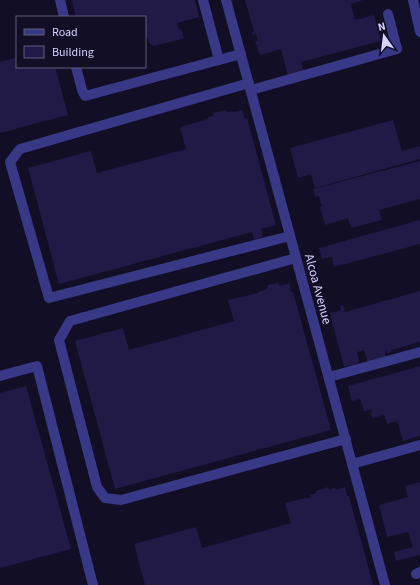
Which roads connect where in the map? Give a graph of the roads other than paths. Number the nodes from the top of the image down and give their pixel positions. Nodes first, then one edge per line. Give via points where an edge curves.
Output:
1 (60, 0) edge
2 (203, 0) edge
3 (226, 0) edge
4 (413, 0) edge
5 (388, 14) dead end
6 (64, 16) edge
7 (420, 32) edge
8 (241, 54) junction
9 (219, 60) junction
10 (76, 68) edge
11 (250, 87) junction
12 (290, 236) junction
13 (296, 258) junction
14 (420, 352) edge
15 (0, 376) edge
16 (329, 377) junction
17 (346, 439) junction
18 (420, 445) edge
19 (352, 464) junction
20 (93, 585) edge
21 (385, 585) edge

1 - 6 street
2 - 9 street
3 - 8 street, Alcoa Avenue
4 - 7 street
5 - 11 street via 397,49
8 - 9 street
8 - 11 street, Alcoa Avenue
9 - 10 street via 85,96
11 - 12 street, Alcoa Avenue
11 - 12 street via 20,149 10,162 49,298
12 - 13 street, Alcoa Avenue
13 - 16 street, Alcoa Avenue
13 - 17 street via 70,321 59,340 97,487 105,498 121,500
14 - 16 street
15 - 20 street via 37,366
16 - 17 street, Alcoa Avenue
17 - 19 street, Alcoa Avenue
18 - 19 street
19 - 21 street, Alcoa Avenue

